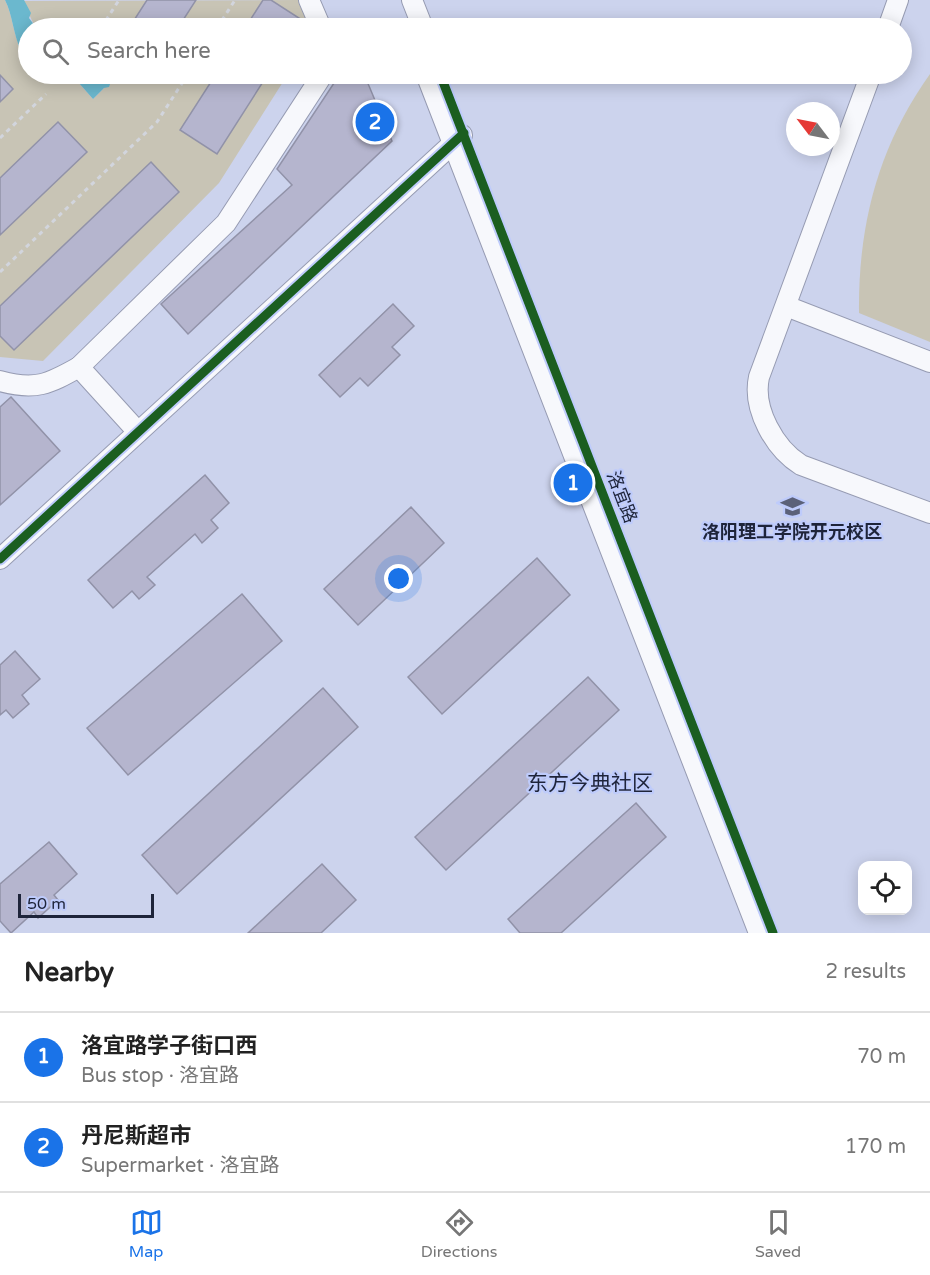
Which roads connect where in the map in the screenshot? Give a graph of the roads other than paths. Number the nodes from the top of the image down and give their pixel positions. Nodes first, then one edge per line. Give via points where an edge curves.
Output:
1 (309, 0) edge
2 (397, 0) edge
3 (412, 0) edge
4 (898, 0) edge
5 (317, 18) edge
6 (404, 18) edge
7 (419, 18) edge
8 (892, 18) edge
9 (316, 84) edge
10 (431, 84) edge
11 (443, 84) edge
12 (867, 84) edge
13 (458, 138) junction
14 (786, 306) junction
15 (930, 362) edge
16 (79, 366) junction
17 (0, 381) edge
18 (138, 432) junction
19 (930, 513) edge
20 (0, 559) edge
21 (759, 933) edge
22 (773, 933) edge

1 - 5 street
2 - 6 street
3 - 7 street
4 - 8 street
9 - 16 street via 226,223
10 - 13 street, 洛宜路
11 - 13 street, 洛宜路
12 - 14 street
13 - 18 street
13 - 21 street, 洛宜路
13 - 22 street, 洛宜路
14 - 15 street
14 - 19 street via 756,394 783,452 801,465
16 - 17 street via 48,384 16,386
16 - 18 street
18 - 20 street

